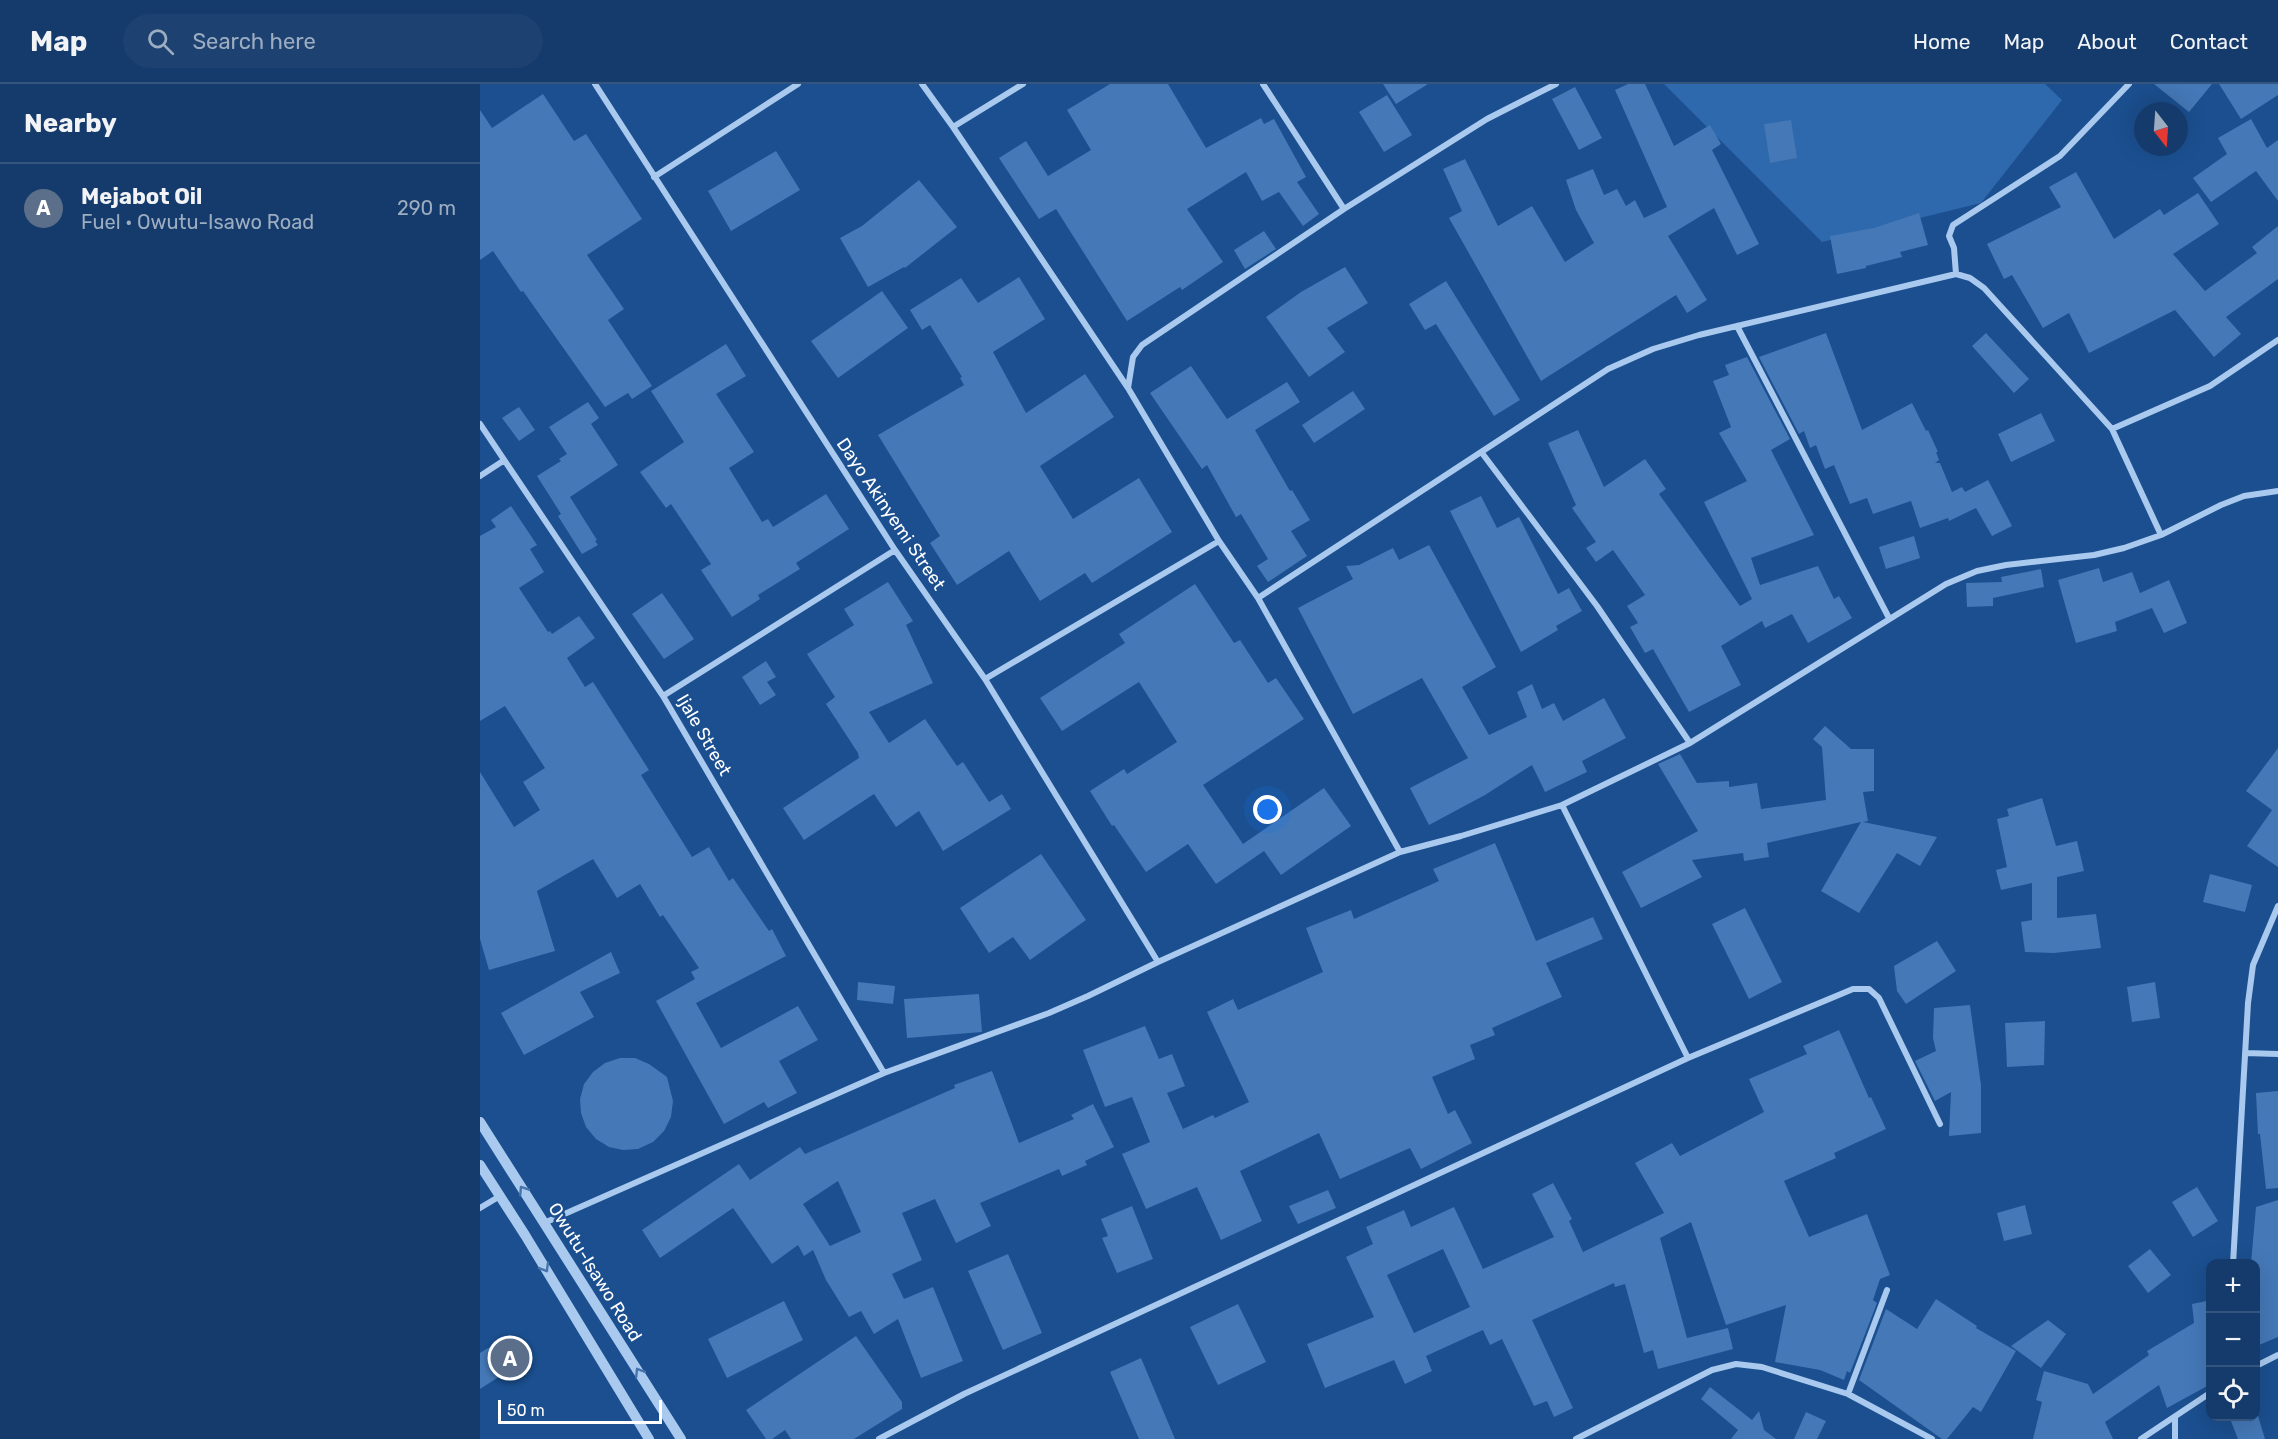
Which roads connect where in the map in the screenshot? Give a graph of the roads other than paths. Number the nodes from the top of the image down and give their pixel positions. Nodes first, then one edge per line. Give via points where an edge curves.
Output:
1 (596, 84) edge
2 (798, 84) edge
3 (922, 84) edge
4 (1023, 84) edge
5 (1263, 84) edge
6 (1556, 84) edge
7 (2129, 84) edge
8 (953, 127) junction
9 (654, 177) junction
10 (1344, 209) junction
11 (1956, 274) junction
12 (1737, 326) junction
13 (2278, 340) edge
14 (1128, 388) junction
15 (480, 424) edge
16 (2112, 429) junction
17 (1482, 453) junction
18 (503, 461) junction
19 (480, 477) edge
20 (2278, 491) edge
21 (2161, 535) junction
22 (1219, 541) junction
23 (895, 550) junction
24 (1258, 598) junction
25 (1889, 618) junction
26 (985, 679) junction
27 (663, 696) junction
28 (1690, 743) junction
29 (1562, 805) junction
30 (1400, 852) junction
31 (2278, 906) edge
32 (1158, 962) junction
33 (2245, 1053) junction
34 (2278, 1054) edge
35 (1688, 1058) junction
36 (884, 1073) junction
37 (480, 1122) edge
38 (1940, 1124) dead end
39 (480, 1166) edge
40 (500, 1196) junction
41 (480, 1208) edge
42 (544, 1223) junction
43 (2233, 1259) edge
44 (1887, 1290) dead end
45 (2278, 1355) edge
46 (2260, 1364) edge
47 (1848, 1394) junction
48 (2206, 1396) edge
49 (2175, 1418) junction
50 (649, 1439) edge
51 (681, 1439) edge
52 (879, 1439) edge
53 (1576, 1439) edge
54 (1932, 1439) edge
55 (2141, 1439) edge
56 (2175, 1439) edge

1 - 9 street, Dayo Akinyemi Street
2 - 9 street
3 - 8 street
4 - 8 street
5 - 10 street
6 - 10 street via 1487,119
7 - 11 street via 2060,156 1953,225 1949,236
8 - 14 street
9 - 23 street, Dayo Akinyemi Street
10 - 14 street via 1142,345 1133,357
11 - 12 street
11 - 16 street via 1984,288
12 - 17 street via 1653,349 1608,369
12 - 25 street
13 - 16 street via 2210,386
14 - 22 street
15 - 18 street, Ijale Street
16 - 21 street
17 - 24 street
17 - 28 street via 1597,606
18 - 19 street
18 - 27 street, Ijale Street
20 - 21 street via 2244,496
21 - 25 street via 2094,555 1977,571 1946,584
22 - 24 street
22 - 26 street
23 - 26 street, Dayo Akinyemi Street
23 - 27 street
24 - 30 street
25 - 28 street
26 - 32 street, Dayo Akinyemi Street
27 - 36 street, Ijale Street
28 - 29 street
29 - 30 street
29 - 35 street
30 - 32 street
31 - 33 street via 2253,965
32 - 36 street via 1049,1013
33 - 34 street
33 - 43 street
35 - 38 street via 1853,989 1869,989 1879,998
35 - 52 street via 975,1389
36 - 42 street
42 -> 37 street, Owutu-Isawo Road
39 - 40 street
40 - 41 street
40 -> 50 street
51 -> 42 street, Owutu-Isawo Road
44 - 47 street
45 - 46 street
47 - 53 street via 1762,1367 1736,1365 1712,1371
47 - 54 street
48 - 49 street
49 - 55 street
49 - 56 street

